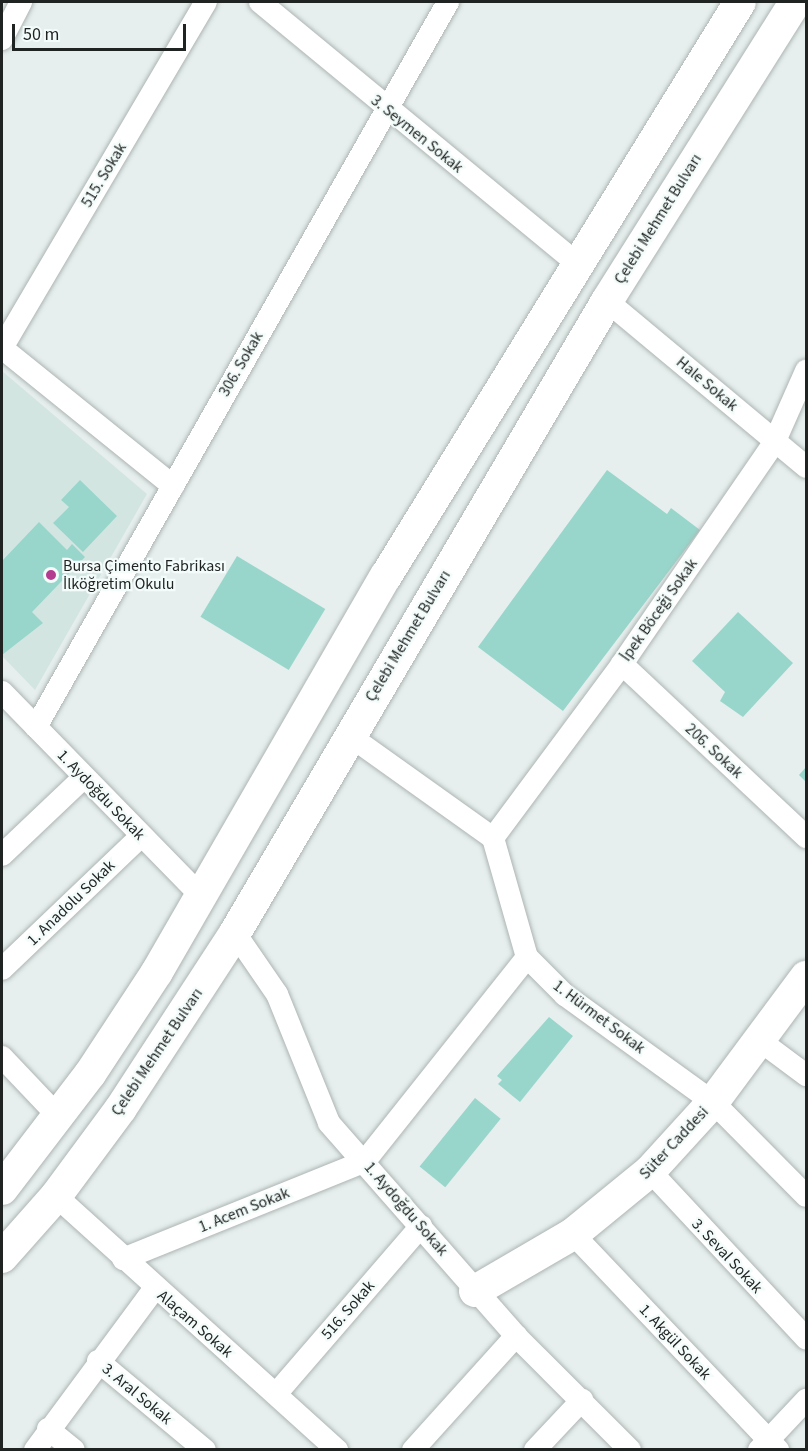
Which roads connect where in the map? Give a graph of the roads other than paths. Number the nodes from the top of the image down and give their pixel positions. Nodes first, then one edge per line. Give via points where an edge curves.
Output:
1 (21, 2) edge
2 (206, 2) edge
3 (260, 2) edge
4 (448, 2) edge
5 (740, 2) edge
6 (795, 2) edge
7 (2, 39) edge
8 (386, 109) junction
9 (577, 263) junction
10 (607, 300) junction
11 (2, 348) edge
12 (807, 371) edge
13 (775, 441) junction
14 (807, 467) edge
15 (172, 486) junction
16 (622, 664) junction
17 (2, 693) edge
18 (36, 727) junction
19 (350, 736) junction
20 (82, 779) junction
21 (141, 836) junction
22 (807, 837) edge
23 (493, 838) junction
24 (2, 855) edge
25 (202, 897) junction
26 (235, 933) junction
27 (527, 957) junction
28 (2, 969) edge
29 (807, 977) edge
30 (759, 1040) junction
31 (2, 1057) edge
32 (807, 1075) edge
33 (713, 1102) junction
34 (58, 1116) junction
35 (364, 1161) junction
36 (650, 1171) junction
37 (2, 1187) edge
38 (56, 1196) junction
39 (807, 1196) edge
40 (421, 1226) junction
41 (573, 1234) junction
42 (2, 1257) edge
43 (123, 1259) junction
44 (155, 1288) junction
45 (475, 1291) junction
46 (516, 1336) junction
47 (807, 1338) edge
48 (98, 1361) junction
49 (276, 1394) junction
50 (582, 1400) junction
51 (807, 1400) edge
52 (48, 1429) junction
53 (768, 1446) edge
54 (35, 1449) edge
55 (74, 1449) edge
56 (205, 1449) edge
57 (337, 1449) edge
58 (413, 1449) edge
59 (536, 1449) edge
60 (630, 1449) edge

1 - 7 street
2 - 11 street, 515. Sokak
3 - 8 street, 3. Seymen Sokak
4 - 8 street, 306. Sokak
5 - 9 main road
6 - 10 main road, Çelebi Mehmet Bulvarı
8 - 9 street, 3. Seymen Sokak
8 - 15 street, 306. Sokak
9 - 25 main road via 386,576
10 - 13 street, Hale Sokak
10 - 19 main road, Çelebi Mehmet Bulvarı
11 - 15 street
12 - 13 street, İpek Böceği Sokak
13 - 14 street, Hale Sokak
13 - 16 street, İpek Böceği Sokak
15 - 18 street, 306. Sokak
16 - 22 street, 206. Sokak
16 - 23 street, İpek Böceği Sokak
17 - 18 street, 1. Aydoğdu Sokak
18 - 20 street, 1. Aydoğdu Sokak
19 - 23 street
19 - 26 main road, Çelebi Mehmet Bulvarı
20 - 21 street, 1. Aydoğdu Sokak
20 - 24 street
21 - 25 street, 1. Aydoğdu Sokak
21 - 28 street, 1. Anadolu Sokak
23 - 27 street, 1. Hürmet Sokak
25 - 34 main road
26 - 35 street, 1. Aydoğdu Sokak via 277,994 329,1123
26 - 38 main road, Çelebi Mehmet Bulvarı
27 - 33 street, 1. Hürmet Sokak via 565,994
27 - 35 street
29 - 30 main road, Süter Caddesi
30 - 32 street
30 - 33 main road, Süter Caddesi
31 - 34 street
33 - 36 main road, Süter Caddesi
33 - 39 street, 1. Hürmet Sokak
34 - 37 main road
35 - 40 street, 1. Aydoğdu Sokak
35 - 43 street, 1. Acem Sokak
36 - 41 main road, Süter Caddesi
36 - 47 street, 3. Seval Sokak
38 - 42 main road, Çelebi Mehmet Bulvarı
38 - 43 street, Alaçam Sokak
40 - 45 street, 1. Aydoğdu Sokak
40 - 49 street, 516. Sokak
41 - 45 main road, Süter Caddesi
41 - 53 street, 1. Akgül Sokak
43 - 44 street, Alaçam Sokak
44 - 48 street
44 - 49 street, Alaçam Sokak
45 - 46 street, 1. Aydoğdu Sokak
46 - 50 street, 1. Aydoğdu Sokak
46 - 58 street
48 - 52 street
48 - 56 street, 3. Aral Sokak
49 - 57 street, Alaçam Sokak
50 - 59 street
50 - 60 street, 1. Aydoğdu Sokak
51 - 53 street
52 - 54 street
52 - 55 street

